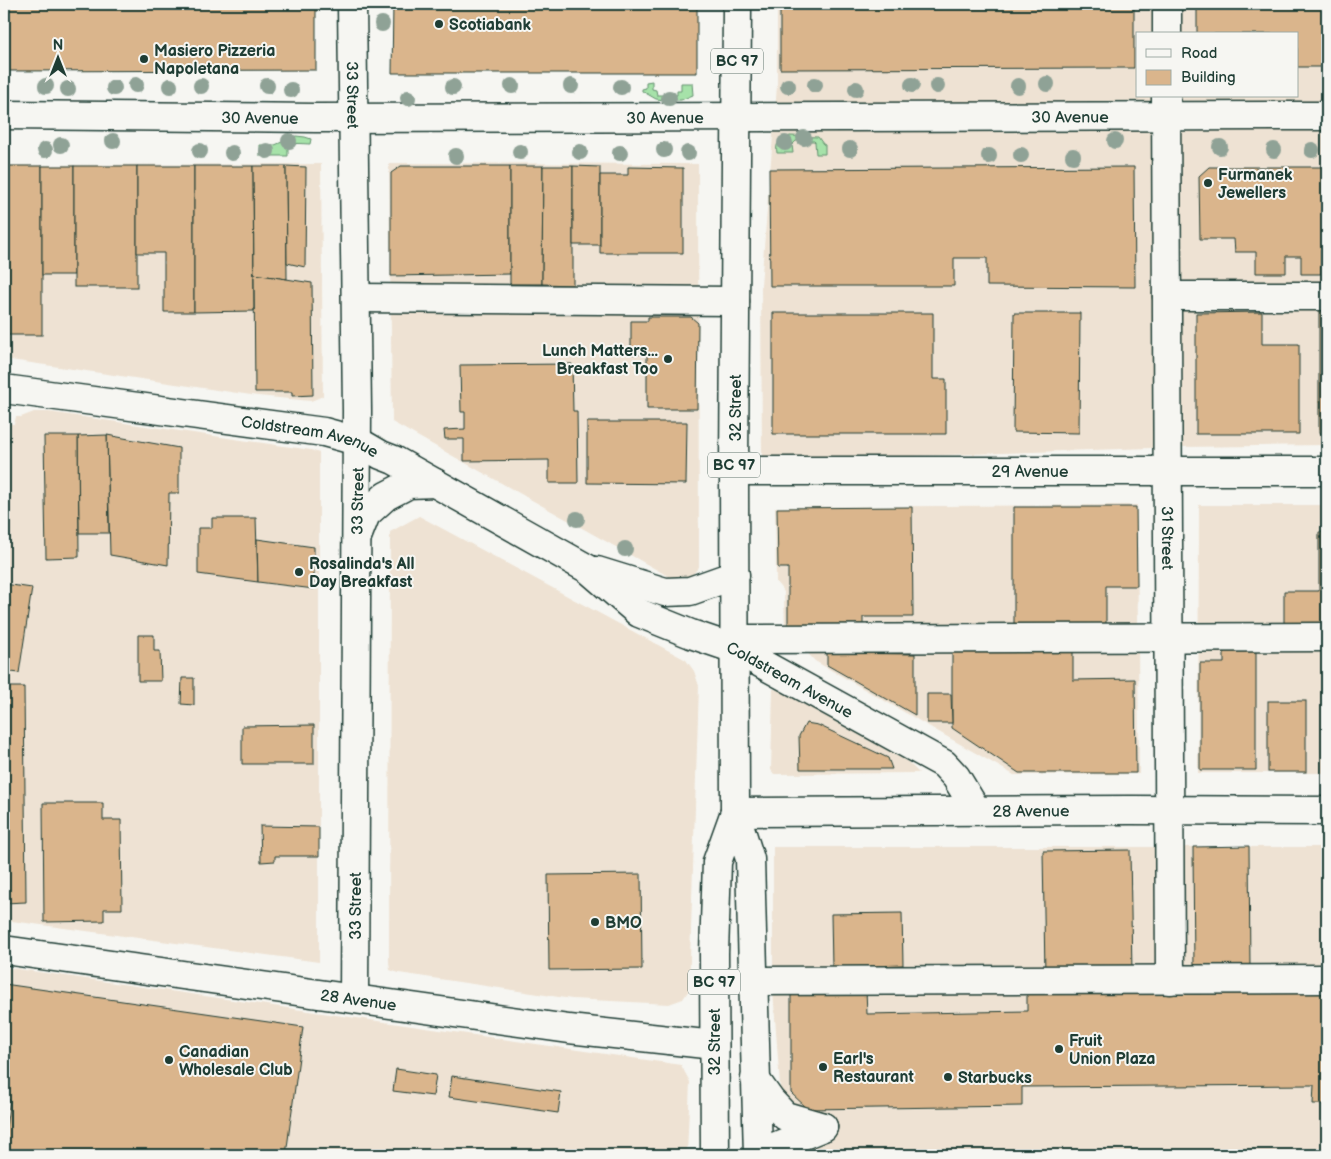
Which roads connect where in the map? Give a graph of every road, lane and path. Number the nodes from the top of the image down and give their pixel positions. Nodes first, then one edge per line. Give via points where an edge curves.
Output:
1 (352, 4) edge
2 (737, 4) edge
3 (1167, 4) edge
4 (1167, 32) edge
5 (1166, 107) edge
6 (4, 115) edge
7 (1327, 116) edge
8 (354, 118) junction
9 (737, 118) junction
10 (1167, 296) junction
11 (1327, 296) edge
12 (356, 298) junction
13 (735, 301) junction
14 (4, 389) edge
15 (357, 441) junction
16 (734, 471) junction
17 (1327, 471) edge
18 (1168, 472) junction
19 (434, 483) junction
20 (356, 539) junction
21 (588, 569) junction
22 (734, 575) junction
23 (1327, 637) edge
24 (1169, 638) junction
25 (735, 644) junction
26 (976, 810) junction
27 (1168, 811) junction
28 (1327, 811) edge
29 (734, 812) junction
30 (4, 950) edge
31 (1170, 980) junction
32 (1327, 980) edge
33 (752, 981) junction
34 (354, 998) junction
35 (714, 1045) junction
36 (755, 1079) junction
37 (715, 1155) edge
38 (758, 1155) edge
39 (770, 1155) edge

1 - 8 main road, 33 Street
2 - 9 main road, 32 Street / BC 97
3 - 4 main road
5 - 7 main road, 30 Avenue
5 - 9 main road, 30 Avenue
5 - 10 main road, 31 Street
6 - 8 main road, 30 Avenue
8 - 9 main road, 30 Avenue
8 - 12 main road, 33 Street
9 - 13 main road, 32 Street / BC 97
10 - 11 main road
10 - 18 main road, 31 Street
12 - 13 main road
12 - 15 main road, 33 Street
13 - 16 main road, 32 Street / BC 97
14 - 15 main road, Coldstream Avenue via 324,432
15 - 19 main road, Coldstream Avenue
15 - 20 main road, 33 Street
16 - 18 main road, 29 Avenue
16 - 22 main road, 32 Street / BC 97
17 - 18 main road, 29 Avenue
18 - 24 main road, 31 Street
19 - 20 main road via 409,484 386,496 366,514
19 - 21 main road, Coldstream Avenue
20 - 34 main road, 33 Street
21 - 22 main road, Coldstream Avenue via 665,592 690,591
21 - 25 main road, Coldstream Avenue via 639,613
22 - 25 main road, 32 Street / BC 97
23 - 24 main road
24 - 25 main road
24 - 27 main road, 31 Street
25 - 26 main road, Coldstream Avenue via 944,764
25 - 29 main road, 32 Street / BC 97
26 - 27 main road, 28 Avenue
26 - 29 main road, 28 Avenue
27 - 28 main road, 28 Avenue
27 - 31 main road, 31 Street
29 - 33 main road, 32 Street / BC 97 via 750,859
29 - 35 main road, 32 Street / BC 97 via 718,862
30 - 34 main road, 28 Avenue
31 - 32 main road
31 - 33 main road
33 - 36 main road, 32 Street / BC 97
34 - 35 main road, 28 Avenue via 570,1029
35 - 37 main road, 32 Street / BC 97
36 - 38 main road, 32 Street / BC 97
36 - 39 main road via 785,1116 823,1127 774,1148

